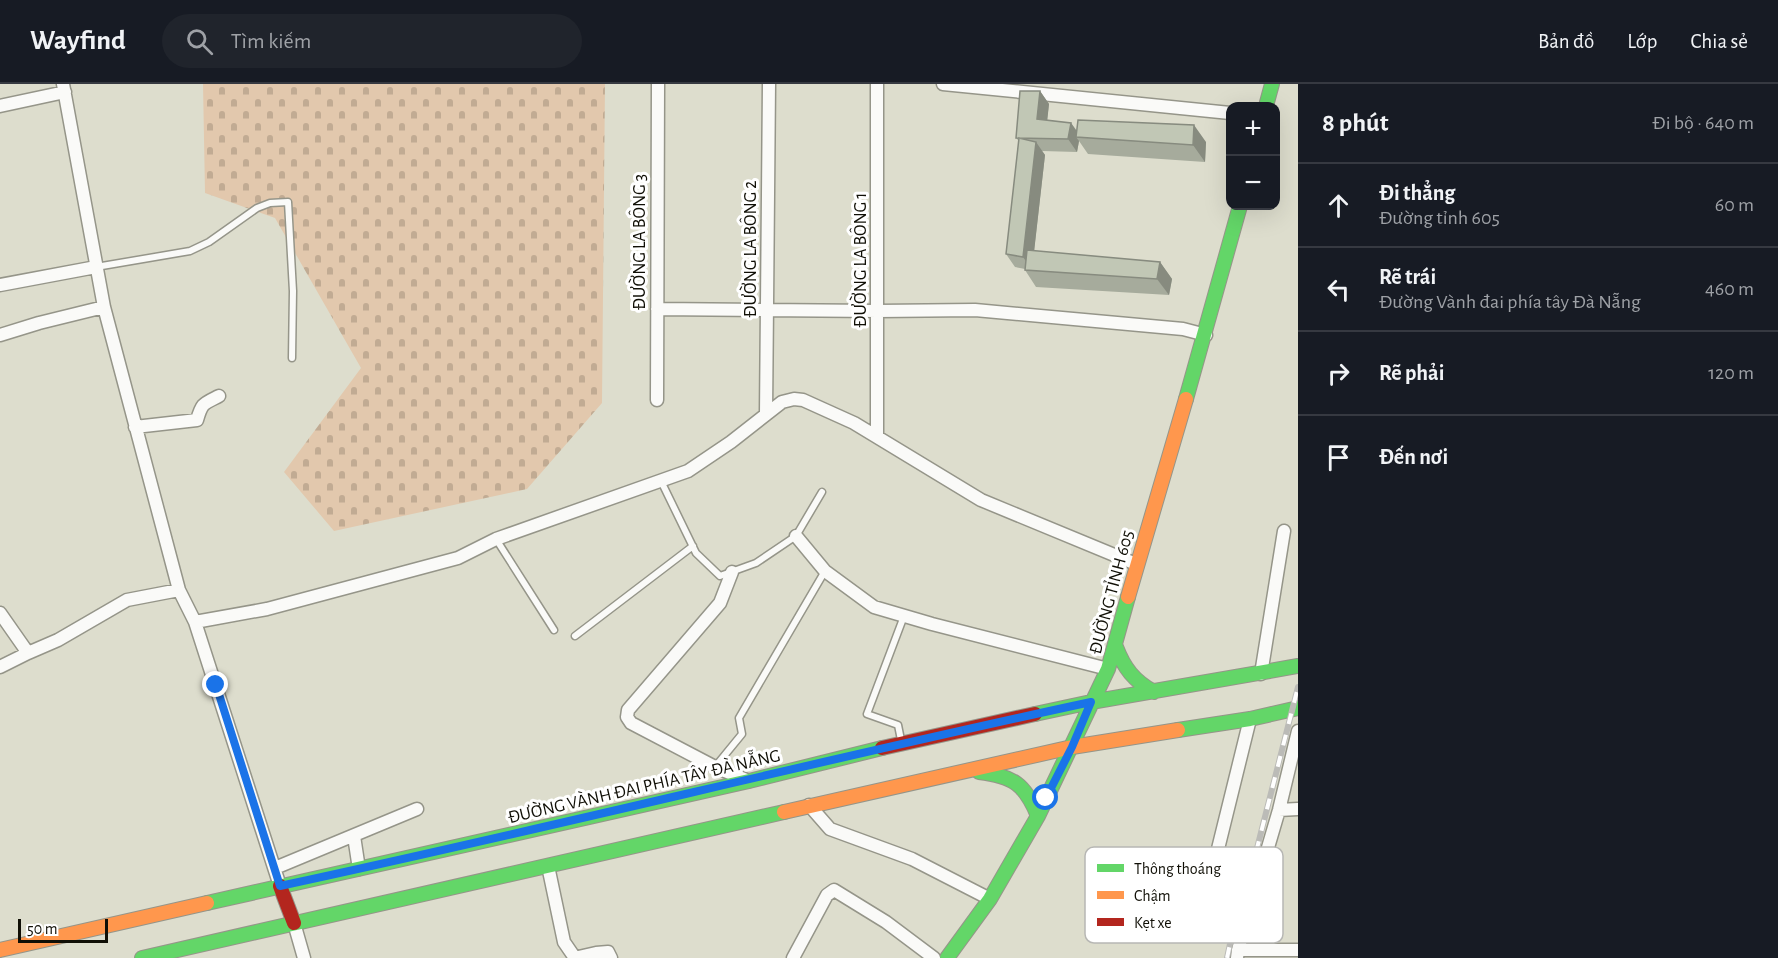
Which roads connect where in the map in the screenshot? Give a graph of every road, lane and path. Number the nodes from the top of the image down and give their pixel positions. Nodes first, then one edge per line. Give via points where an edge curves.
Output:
1 (658, 84) edge
2 (769, 84) edge
3 (877, 84) edge
4 (943, 84) edge
5 (1272, 84) edge
6 (64, 88) edge
7 (1267, 102) edge
8 (0, 106) edge
9 (1226, 113) edge
10 (1239, 210) edge
11 (96, 267) junction
12 (0, 285) edge
13 (104, 307) junction
14 (657, 309) junction
15 (767, 310) junction
16 (878, 311) junction
17 (0, 335) edge
18 (1206, 335) junction
19 (292, 358) dead end
20 (219, 396) dead end
21 (657, 400) dead end
22 (766, 414) junction
23 (135, 427) junction
24 (877, 437) junction
25 (660, 481) junction
26 (822, 492) dead end
27 (1284, 531) dead end
28 (796, 536) junction
29 (496, 539) junction
30 (693, 546) junction
31 (1136, 564) junction
32 (825, 571) junction
33 (732, 572) junction
34 (179, 590) junction
35 (0, 613) edge
36 (904, 616) junction
37 (195, 622) junction
38 (554, 630) dead end
39 (575, 636) dead end
40 (1116, 647) junction
41 (28, 653) junction
42 (1298, 666) edge
43 (0, 667) edge
44 (1108, 669) junction
45 (1261, 674) junction
46 (1154, 692) junction
47 (1091, 702) junction
48 (1298, 708) edge
49 (1250, 719) junction
50 (1298, 731) edge
51 (901, 743) junction
52 (1072, 747) junction
53 (715, 767) junction
54 (966, 770) junction
55 (749, 781) junction
56 (809, 806) junction
57 (417, 808) dead end
58 (1298, 809) edge
59 (1279, 810) junction
60 (1038, 816) junction
61 (354, 836) junction
62 (1218, 847) edge
63 (1268, 847) edge
64 (548, 866) junction
65 (275, 868) junction
66 (359, 869) junction
67 (280, 886) junction
68 (990, 899) junction
69 (294, 923) junction
70 (0, 950) edge
71 (1298, 950) edge
72 (1237, 954) edge
73 (572, 956) edge
74 (141, 958) edge
75 (304, 958) edge
76 (610, 958) edge
77 (793, 958) edge
78 (934, 958) edge
79 (947, 958) edge

1 - 14 street, ĐƯỜNG LA BÔNG 3
2 - 15 street, ĐƯỜNG LA BÔNG 2
3 - 16 street, ĐƯỜNG LA BÔNG 1
4 - 9 street
5 - 7 main road
6 - 8 street
6 - 11 street
10 - 18 main road, ĐƯỜNG TỈNH 605
11 - 12 street
11 - 13 street
11 - 19 lane via 190,251 257,208 288,202
13 - 17 street
13 - 23 street
14 - 15 street
14 - 21 street, ĐƯỜNG LA BÔNG 3
15 - 16 street
15 - 22 street, ĐƯỜNG LA BÔNG 2
16 - 18 street via 975,310 1183,328
16 - 24 street, ĐƯỜNG LA BÔNG 1
18 - 31 main road, ĐƯỜNG TỈNH 605
20 - 23 street via 202,404 197,420
22 - 24 street via 782,402 799,399
22 - 25 street via 688,471
23 - 34 street
24 - 31 street via 981,500
25 - 29 street
25 - 30 lane
26 - 28 lane
27 - 45 street
28 - 32 street
28 - 33 lane via 756,563
29 - 37 street via 458,558 267,609
29 - 38 lane
30 - 33 lane via 720,576
30 - 39 lane
31 - 40 main road, ĐƯỜNG TỈNH 605
32 - 36 street via 873,607
32 - 53 lane via 739,718 742,735
33 - 53 street via 720,603 627,714 631,723
34 - 37 street
34 - 41 street via 127,600
35 - 41 street
36 - 44 street
36 - 51 lane via 867,714 898,725
37 - 65 street
40 - 44 main road, ĐƯỜNG TỈNH 605
40 - 46 main road via 1130,675
41 - 43 street
42 - 45 main road, ĐƯỜNG VÀNH ĐAI PHÍA TÂY ĐÀ NẴNG
44 - 47 main road, ĐƯỜNG TỈNH 605
45 - 46 main road, ĐƯỜNG VÀNH ĐAI PHÍA TÂY ĐÀ NẴNG
46 - 47 main road, ĐƯỜNG VÀNH ĐAI PHÍA TÂY ĐÀ NẴNG
47 - 51 main road, ĐƯỜNG VÀNH ĐAI PHÍA TÂY ĐÀ NẴNG
47 - 52 main road, ĐƯỜNG TỈNH 605
48 - 49 main road
49 - 52 main road
49 - 62 street
50 - 59 street
51 - 55 main road, ĐƯỜNG VÀNH ĐAI PHÍA TÂY ĐÀ NẴNG
52 - 54 main road
52 - 60 main road, ĐƯỜNG TỈNH 605
53 - 55 street
54 - 56 main road
54 - 60 main road via 1001,774 1015,781 1024,788
55 - 66 main road, ĐƯỜNG VÀNH ĐAI PHÍA TÂY ĐÀ NẴNG
56 - 64 main road
56 - 68 street via 830,829 912,859
57 - 61 street
58 - 59 street
59 - 63 street
60 - 68 main road, ĐƯỜNG TỈNH 605
61 - 65 street
61 - 66 street
64 - 69 main road
64 - 73 street via 564,942
65 - 67 street
66 - 67 main road, ĐƯỜNG VÀNH ĐAI PHÍA TÂY ĐÀ NẴNG
67 - 69 main road
67 - 70 main road, ĐƯỜNG VÀNH ĐAI PHÍA TÂY ĐÀ NẴNG
68 - 79 main road, ĐƯỜNG TỈNH 605
69 - 74 main road
69 - 75 street
71 - 72 street
73 - 76 street via 608,952
77 - 78 street via 827,895 834,890

